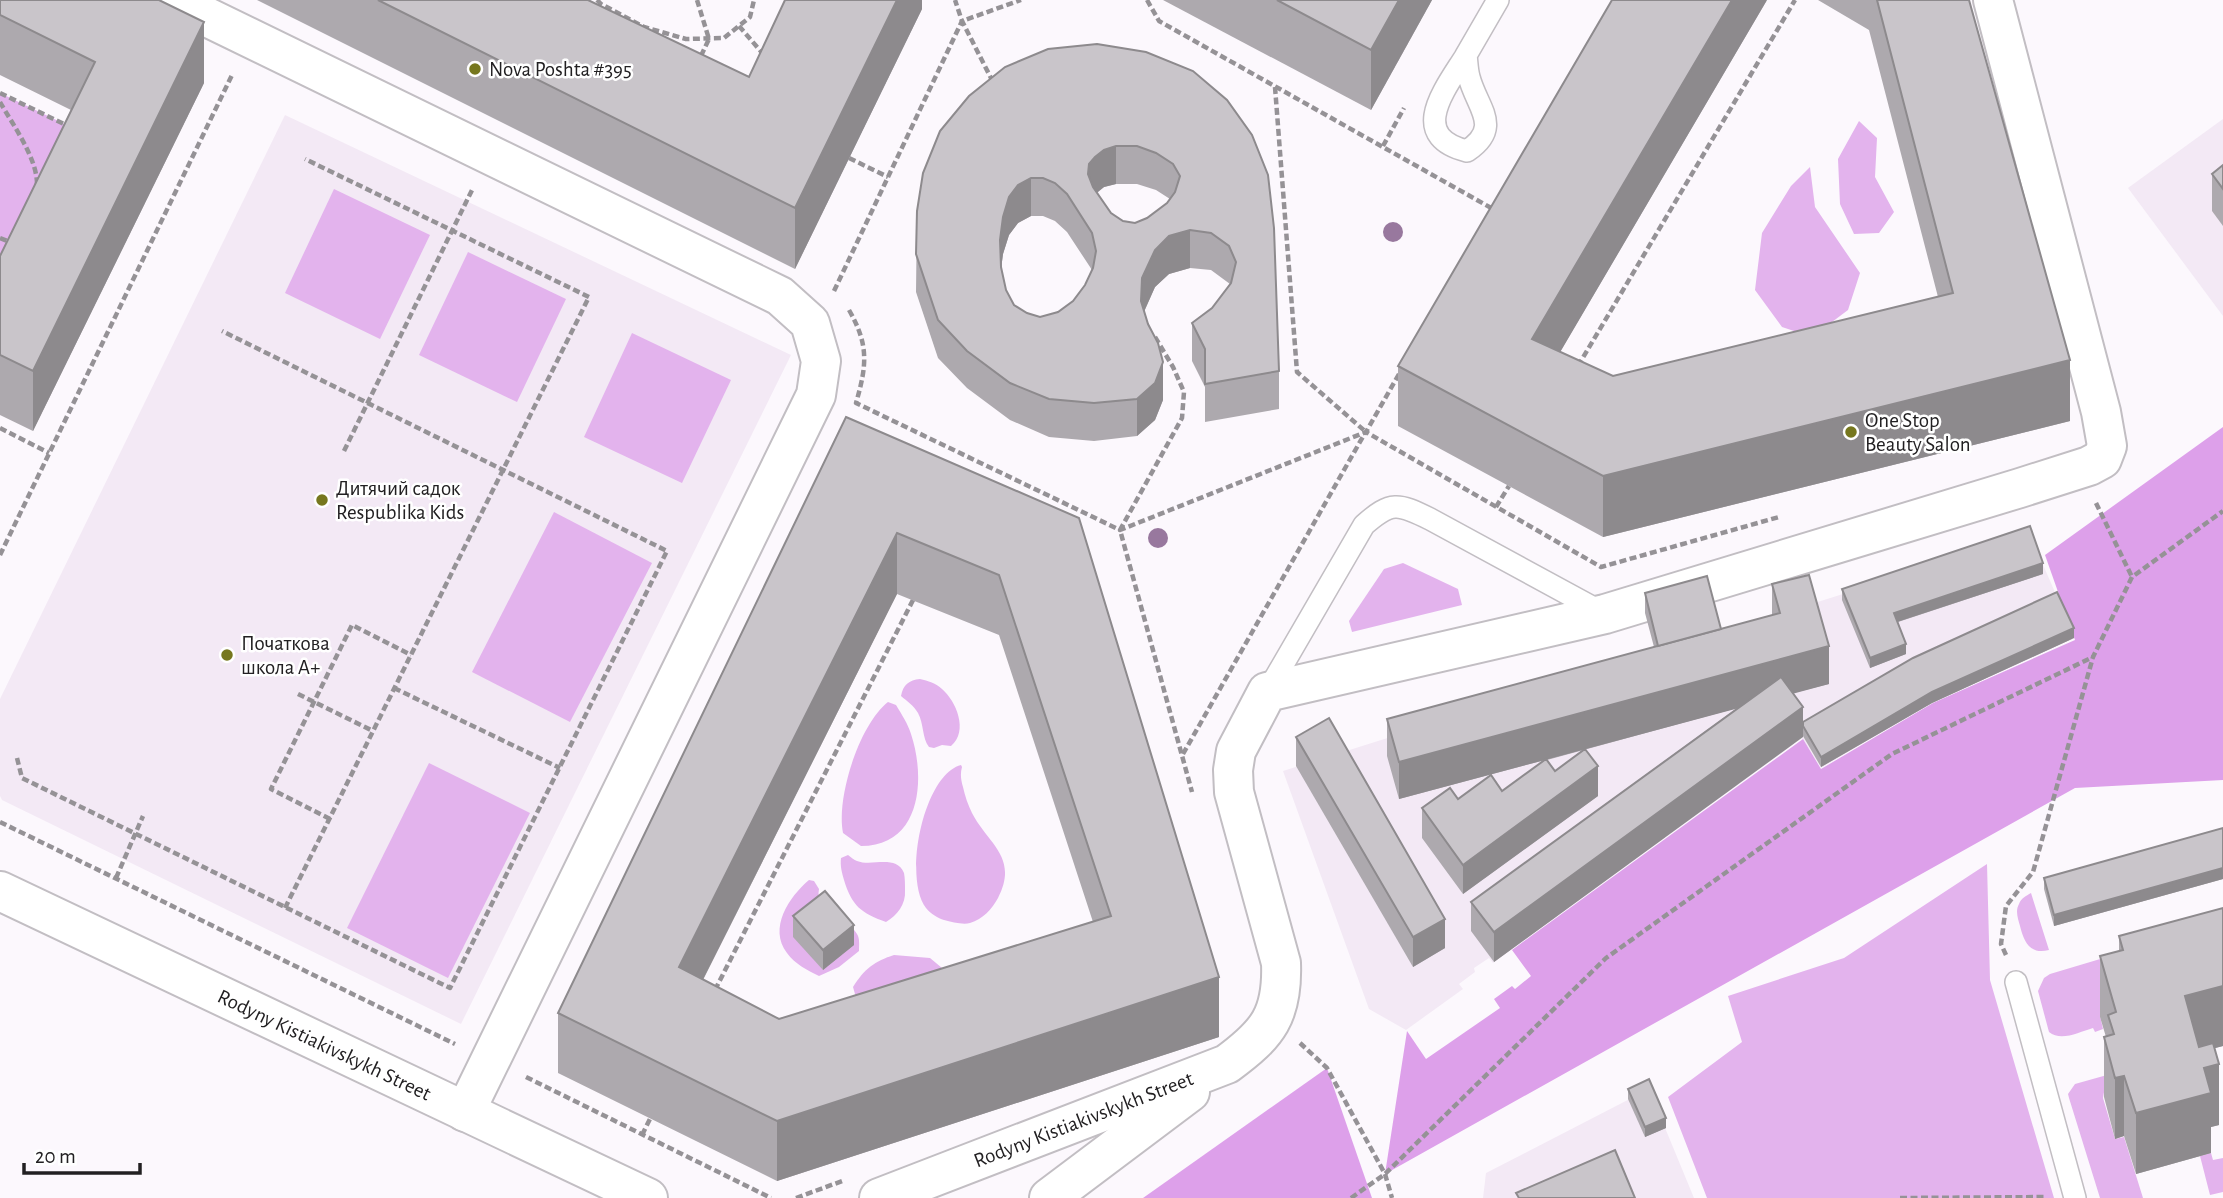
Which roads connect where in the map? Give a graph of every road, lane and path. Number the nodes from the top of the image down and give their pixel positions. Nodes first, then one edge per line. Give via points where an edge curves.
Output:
1 (172, 0) edge
2 (697, 0) edge
3 (754, 0) edge
4 (955, 0) edge
5 (1021, 0) edge
6 (1147, 0) edge
7 (1498, 0) edge
8 (1795, 0) edge
9 (1993, 0) edge
10 (599, 2) edge
11 (596, 15) edge
12 (962, 20) junction
13 (739, 26) junction
14 (644, 27) junction
15 (643, 38) edge
16 (709, 39) junction
17 (1466, 55) dead end
18 (698, 60) edge
19 (771, 63) edge
20 (234, 69) dead end
21 (1275, 86) junction
22 (999, 92) edge
23 (0, 93) edge
24 (0, 102) edge
25 (75, 129) edge
26 (490, 155) junction
27 (849, 158) edge
28 (305, 159) dead end
29 (888, 177) junction
30 (37, 186) edge
31 (1487, 220) edge
32 (453, 230) junction
33 (0, 238) edge
34 (20, 245) edge
35 (832, 296) dead end
36 (841, 303) dead end
37 (222, 331) dead end
38 (1154, 336) edge
39 (1399, 373) dead end
40 (1574, 373) edge
41 (368, 402) junction
42 (0, 428) edge
43 (1366, 432) junction
44 (344, 452) dead end
45 (49, 453) junction
46 (503, 469) junction
47 (1509, 486) dead end
48 (2095, 501) dead end
49 (1496, 507) junction
50 (2223, 511) edge
51 (1788, 514) dead end
52 (1120, 530) junction
53 (0, 555) edge
54 (2133, 577) junction
55 (913, 600) dead end
56 (1605, 614) junction
57 (411, 655) junction
58 (2093, 656) junction
59 (394, 688) junction
60 (1267, 692) junction
61 (298, 694) dead end
62 (314, 702) junction
63 (373, 731) junction
64 (1183, 756) junction
65 (16, 758) dead end
66 (560, 768) junction
67 (1193, 794) dead end
68 (143, 816) dead end
69 (330, 819) junction
70 (0, 821) edge
71 (135, 834) junction
72 (116, 878) junction
73 (0, 891) edge
74 (285, 908) junction
75 (2016, 982) joint
76 (711, 997) edge
77 (1273, 1019) junction
78 (489, 1061) junction
79 (1227, 1064) junction
80 (465, 1112) junction
81 (650, 1119) dead end
82 (642, 1135) junction
83 (1385, 1174) junction
84 (862, 1189) edge
85 (2075, 1197) edge
86 (648, 1198) edge
87 (771, 1198) edge
88 (796, 1198) edge
89 (1049, 1198) edge
90 (1351, 1198) edge
91 (1392, 1198) edge
92 (1903, 1198) edge

1 - 26 street
2 - 16 path
3 - 13 path via 750,17
4 - 12 path
5 - 12 path
6 - 21 path via 1159,21
7 - 17 lane
8 - 40 path
9 - 56 street via 2101,412 2106,446 2102,459
10 - 11 path
10 - 14 path
12 - 22 path
12 - 29 path
13 - 16 path via 724,38
13 - 19 path
14 - 15 path
14 - 16 path via 686,39
16 - 18 path
20 - 45 path
21 - 31 path via 1493,209
21 - 43 path via 1297,372
23 - 25 path
24 - 30 path via 21,138
26 - 32 path
26 - 78 street via 780,296 810,323 821,361 816,395
27 - 29 path
28 - 32 path
29 - 35 path
32 - 41 path
32 - 46 path via 589,297
33 - 34 path
36 - 52 path via 863,337 865,373 856,403
37 - 41 path
38 - 52 path via 1184,392 1182,418
39 - 43 path
41 - 44 path
41 - 46 path
42 - 45 path
43 - 49 path
43 - 52 path
43 - 64 path
45 - 53 path
46 - 57 path
46 - 66 path via 667,551
47 - 49 path
48 - 54 path
49 - 51 path via 1601,568
50 - 54 path
52 - 64 path
54 - 58 path
55 - 76 path
56 - 60 street
56 - 60 lane via 1430,519 1393,506 1364,526
57 - 59 path
57 - 62 path via 352,625
58 - 75 path via 2033,872 2006,906 2001,944
58 - 83 path via 1892,754 1606,958
59 - 63 path
59 - 66 path
60 - 77 street via 1236,751 1233,770 1234,792 1280,963 1282,985
61 - 62 path
62 - 63 path
62 - 69 path via 271,789
63 - 69 path
64 - 67 path
65 - 71 path via 22,778
66 - 74 path via 450,988
68 - 71 path
69 - 74 path
70 - 72 path
71 - 72 path
71 - 74 path
72 - 78 path
73 - 80 street, Rodyny Kistiakivskykh Street
75 - 85 lane
77 - 79 street, Rodyny Kistiakivskykh Street via 1250,1047
77 - 83 path via 1327,1068
78 - 80 street
78 - 82 path
79 - 84 street, Rodyny Kistiakivskykh Street
79 - 89 street
80 - 86 street, Rodyny Kistiakivskykh Street
81 - 82 path
82 - 87 path
83 - 90 path
83 - 91 path
84 - 88 path
85 - 92 path

